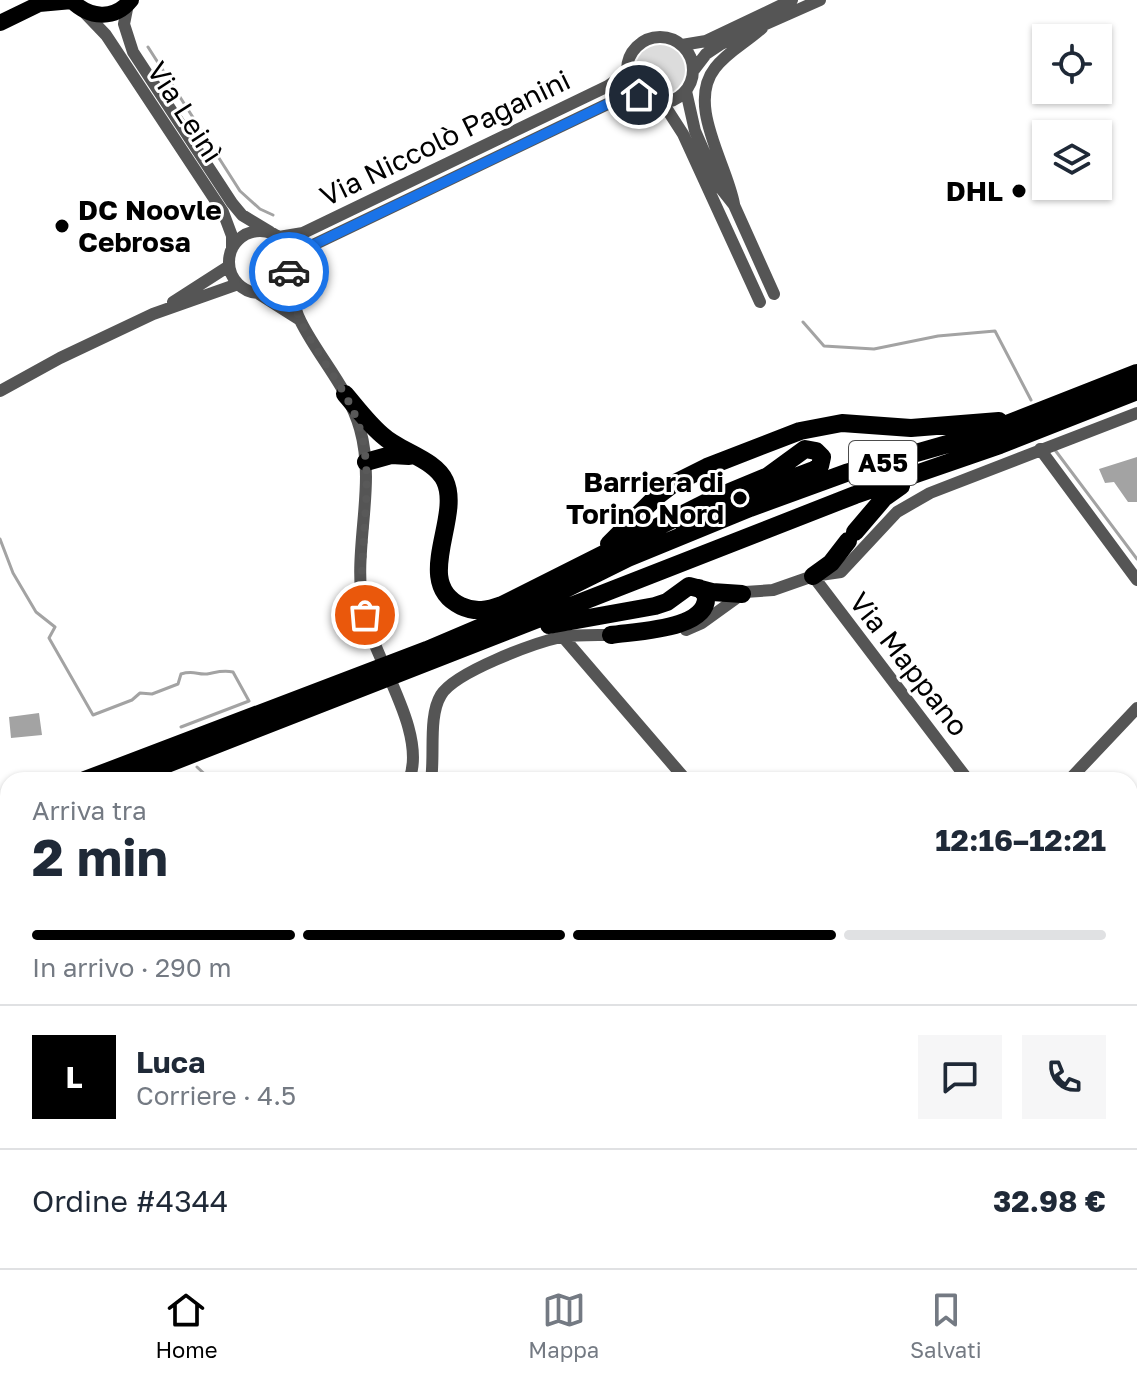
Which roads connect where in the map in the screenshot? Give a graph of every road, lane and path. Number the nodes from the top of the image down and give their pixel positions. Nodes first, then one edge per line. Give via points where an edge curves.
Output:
1 (23, 0) edge
2 (792, 0) edge
3 (820, 0) edge
4 (130, 2) edge
5 (75, 4) edge
6 (0, 14) edge
7 (0, 23) edge
8 (762, 28) junction
9 (682, 45) junction
10 (693, 71) junction
11 (628, 72) junction
12 (686, 91) junction
13 (639, 95) junction
14 (663, 103) junction
15 (734, 205) junction
16 (274, 235) junction
17 (232, 249) junction
18 (229, 266) junction
19 (289, 273) junction
20 (238, 284) junction
21 (256, 293) junction
22 (774, 294) dead end
23 (760, 302) dead end
24 (153, 314) junction
25 (300, 320) junction
26 (1137, 373) edge
27 (0, 391) edge
28 (1137, 391) edge
29 (345, 394) junction
30 (1137, 413) edge
31 (1018, 421) junction
32 (1000, 445) junction
33 (1040, 449) junction
34 (405, 456) junction
35 (889, 461) junction
36 (819, 467) junction
37 (366, 470) junction
38 (628, 558) junction
39 (591, 559) junction
40 (813, 576) junction
41 (1137, 580) edge
42 (699, 588) junction
43 (742, 594) junction
44 (510, 632) junction
45 (611, 635) junction
46 (563, 637) junction
47 (1137, 708) edge
48 (106, 772) edge
49 (147, 772) edge
50 (413, 772) edge
51 (432, 772) edge
52 (679, 772) edge
53 (962, 772) edge
54 (1077, 772) edge

1 - 6 main road
2 - 9 street via 706,41
3 - 8 street
4 - 5 main road via 103,15
4 - 16 street, Via Leinì via 124,24 133,52 232,203
5 - 7 main road via 39,4
5 - 17 street, Via Leinì via 106,35 223,212
8 - 10 street via 721,44
8 - 15 street via 728,53 712,71 705,90 706,115
9 - 10 street
9 - 11 street via 662,37 641,43
10 - 12 street
11 - 13 street
11 - 16 street, Via Niccolò Paganini via 303,233
12 - 14 street
12 - 15 street via 695,131 719,186
13 - 14 street
13 - 19 street, Via Niccolò Paganini via 618,99 311,246
14 - 23 street via 683,134
15 - 22 street
16 - 17 street via 249,233
16 - 19 street via 290,254
17 - 18 street
18 - 20 street
18 - 24 street
19 - 21 street via 275,289
19 - 25 street
20 - 21 street
20 - 24 street
21 - 25 street
24 - 27 street
25 - 29 street
26 - 31 highway, A55
28 - 32 highway, A55
29 - 34 highway
29 - 37 street via 360,428
30 - 33 street
31 - 35 highway, A55
31 - 39 highway via 911,428 842,423 800,431 673,484
32 - 40 highway via 891,492 831,563
32 - 44 highway, A55 via 865,491
33 - 40 street via 907,505 845,569
33 - 41 street
34 - 37 highway via 391,455
34 - 39 highway via 432,465 445,481 449,509 439,567 443,588 456,603 491,609
35 - 36 highway
35 - 38 highway, A55 via 807,486
36 - 38 highway via 707,511
36 - 39 highway via 819,453 805,449 768,476
37 - 50 street via 360,587 365,615 414,746
38 - 48 highway via 427,650
40 - 43 street via 780,589
40 - 53 street, Via Mappano
42 - 43 highway
42 - 44 highway via 686,587 655,606
42 - 45 highway via 706,602 691,619
43 - 45 street via 685,630
44 - 49 highway
45 - 46 street
46 - 51 street via 464,675 441,694 434,717
46 - 52 street
47 - 54 street

